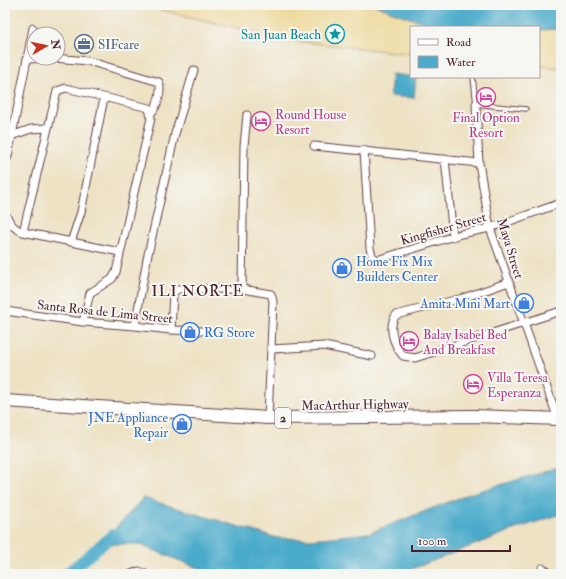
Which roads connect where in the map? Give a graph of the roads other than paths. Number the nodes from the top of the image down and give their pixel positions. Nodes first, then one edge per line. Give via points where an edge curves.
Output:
1 (66, 59) edge
2 (26, 66) edge
3 (194, 70) dead end
4 (473, 78) edge
5 (104, 98) junction
6 (476, 104) junction
7 (526, 109) dead end
8 (151, 113) junction
9 (247, 115) dead end
10 (47, 128) junction
11 (11, 136) junction
12 (314, 146) dead end
13 (364, 150) junction
14 (6, 159) edge
15 (445, 159) junction
16 (479, 163) junction
17 (561, 203) edge
18 (5, 214) edge
19 (490, 228) junction
20 (22, 232) junction
21 (453, 237) junction
22 (71, 242) junction
23 (120, 252) junction
24 (509, 282) junction
25 (242, 289) junction
26 (5, 311) edge
27 (561, 311) edge
28 (83, 322) junction
29 (524, 324) junction
30 (135, 326) junction
31 (171, 330) junction
32 (203, 331) dead end
33 (272, 349) junction
34 (372, 356) dead end
35 (5, 401) edge
36 (268, 418) junction
37 (559, 419) edge
38 (542, 568) dead end
39 (131, 574) edge
40 (145, 574) edge
41 (552, 574) edge

1 - 8 street via 88,61 159,82 157,105
2 - 11 street
3 - 30 street via 176,134
4 - 6 lane, Maya Street
5 - 8 street via 146,107
5 - 10 street via 61,88 54,98
5 - 22 street via 81,212
6 - 7 lane
6 - 16 street, Maya Street
8 - 23 street
9 - 25 street via 244,146
10 - 11 street via 31,129
10 - 20 street
11 - 14 street
12 - 13 street
13 - 15 street
13 - 21 street, Kingfisher Street via 372,256 377,260
15 - 16 street
15 - 21 street
16 - 19 street, Maya Street
17 - 19 street, Kingfisher Street
18 - 20 street via 10,225
19 - 21 street, Kingfisher Street
19 - 24 street, Maya Street
20 - 22 street
22 - 23 street
23 - 28 street via 112,279 90,292
24 - 29 street, Maya Street
24 - 29 street via 463,298 396,316 392,327 396,346 403,356 415,358
25 - 31 street via 178,289 173,293
25 - 33 street via 268,293 272,297
26 - 28 street, Santa Rosa de Lima Street
27 - 29 street
28 - 30 street, Santa Rosa de Lima Street
29 - 37 street, Maya Street
30 - 31 street, Santa Rosa de Lima Street
31 - 32 street, Santa Rosa de Lima Street
33 - 34 street via 324,346
33 - 36 street
35 - 36 highway, MacArthur Highway / 2
36 - 37 highway, MacArthur Highway / 2 via 473,416
38 - 41 street
39 - 40 street via 139,571

